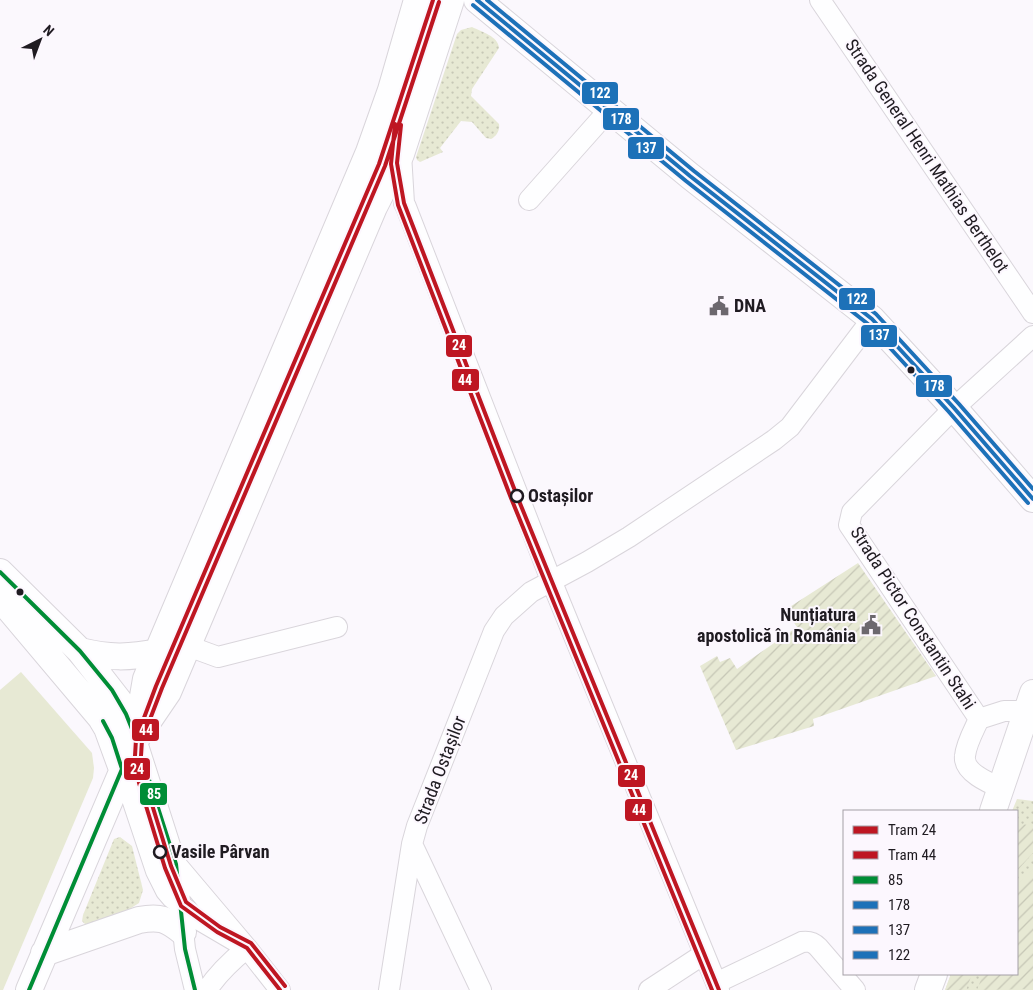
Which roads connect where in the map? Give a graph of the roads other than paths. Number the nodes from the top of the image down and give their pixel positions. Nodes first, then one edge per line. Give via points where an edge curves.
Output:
1 (417, 0) edge
2 (451, 0) edge
3 (477, 0) edge
4 (820, 0) edge
5 (609, 110) junction
6 (355, 184) junction
7 (394, 195) junction
8 (529, 200) dead end
9 (1033, 313) edge
10 (872, 320) junction
11 (1033, 336) edge
12 (954, 408) junction
13 (1033, 499) edge
14 (0, 572) edge
15 (551, 580) junction
16 (0, 598) edge
17 (337, 627) dead end
18 (188, 646) junction
19 (80, 651) junction
20 (158, 652) junction
21 (1030, 702) edge
22 (979, 719) junction
23 (136, 739) junction
24 (122, 769) junction
25 (997, 800) edge
26 (412, 844) junction
27 (176, 864) junction
28 (181, 906) junction
29 (183, 932) junction
30 (247, 948) junction
31 (44, 953) junction
32 (704, 954) junction
33 (934, 975) edge
34 (718, 986) edge
35 (29, 990) edge
36 (195, 990) edge
37 (207, 990) edge
38 (280, 990) edge
39 (389, 990) edge
40 (481, 990) edge
41 (650, 990) edge
42 (855, 990) edge
43 (928, 990) edge

1 - 6 main road via 378,129
2 - 7 main road via 401,154
3 - 5 main road
4 - 9 street, Strada General Henri Mathias Berthelot
5 - 8 street
5 - 10 main road
6 - 7 street via 370,183
6 - 20 main road
7 - 15 street
7 - 18 main road
10 - 12 main road
10 - 15 street, Strada Ostașilor via 790,426 774,440 629,537
11 - 12 street, Strada Pictor Constantin Stahi
12 - 13 main road
12 - 22 street, Strada Pictor Constantin Stahi via 852,512 849,525
14 - 19 main road
15 - 26 street, Strada Ostașilor via 516,604 494,631
15 - 32 street
16 - 24 main road via 101,718
17 - 18 street via 218,656
18 - 23 main road via 168,692
19 - 20 main road via 119,658
19 - 23 main road via 119,701
20 - 23 main road via 146,680
21 - 22 street
21 - 25 main road
22 - 25 street via 965,755 966,762
23 - 24 main road
23 - 27 street
24 - 28 street via 161,882
24 - 31 main road
26 - 39 street, Strada Ostașilor
26 - 40 street
27 - 28 street
27 - 30 street
28 - 29 street
28 - 30 street via 217,932
29 - 31 main road via 170,922 150,918
29 - 36 street
30 - 37 street via 228,964
30 - 38 street
31 - 35 main road
32 - 34 street
32 - 41 street
33 - 43 main road
34 - 42 street via 808,941 818,947

